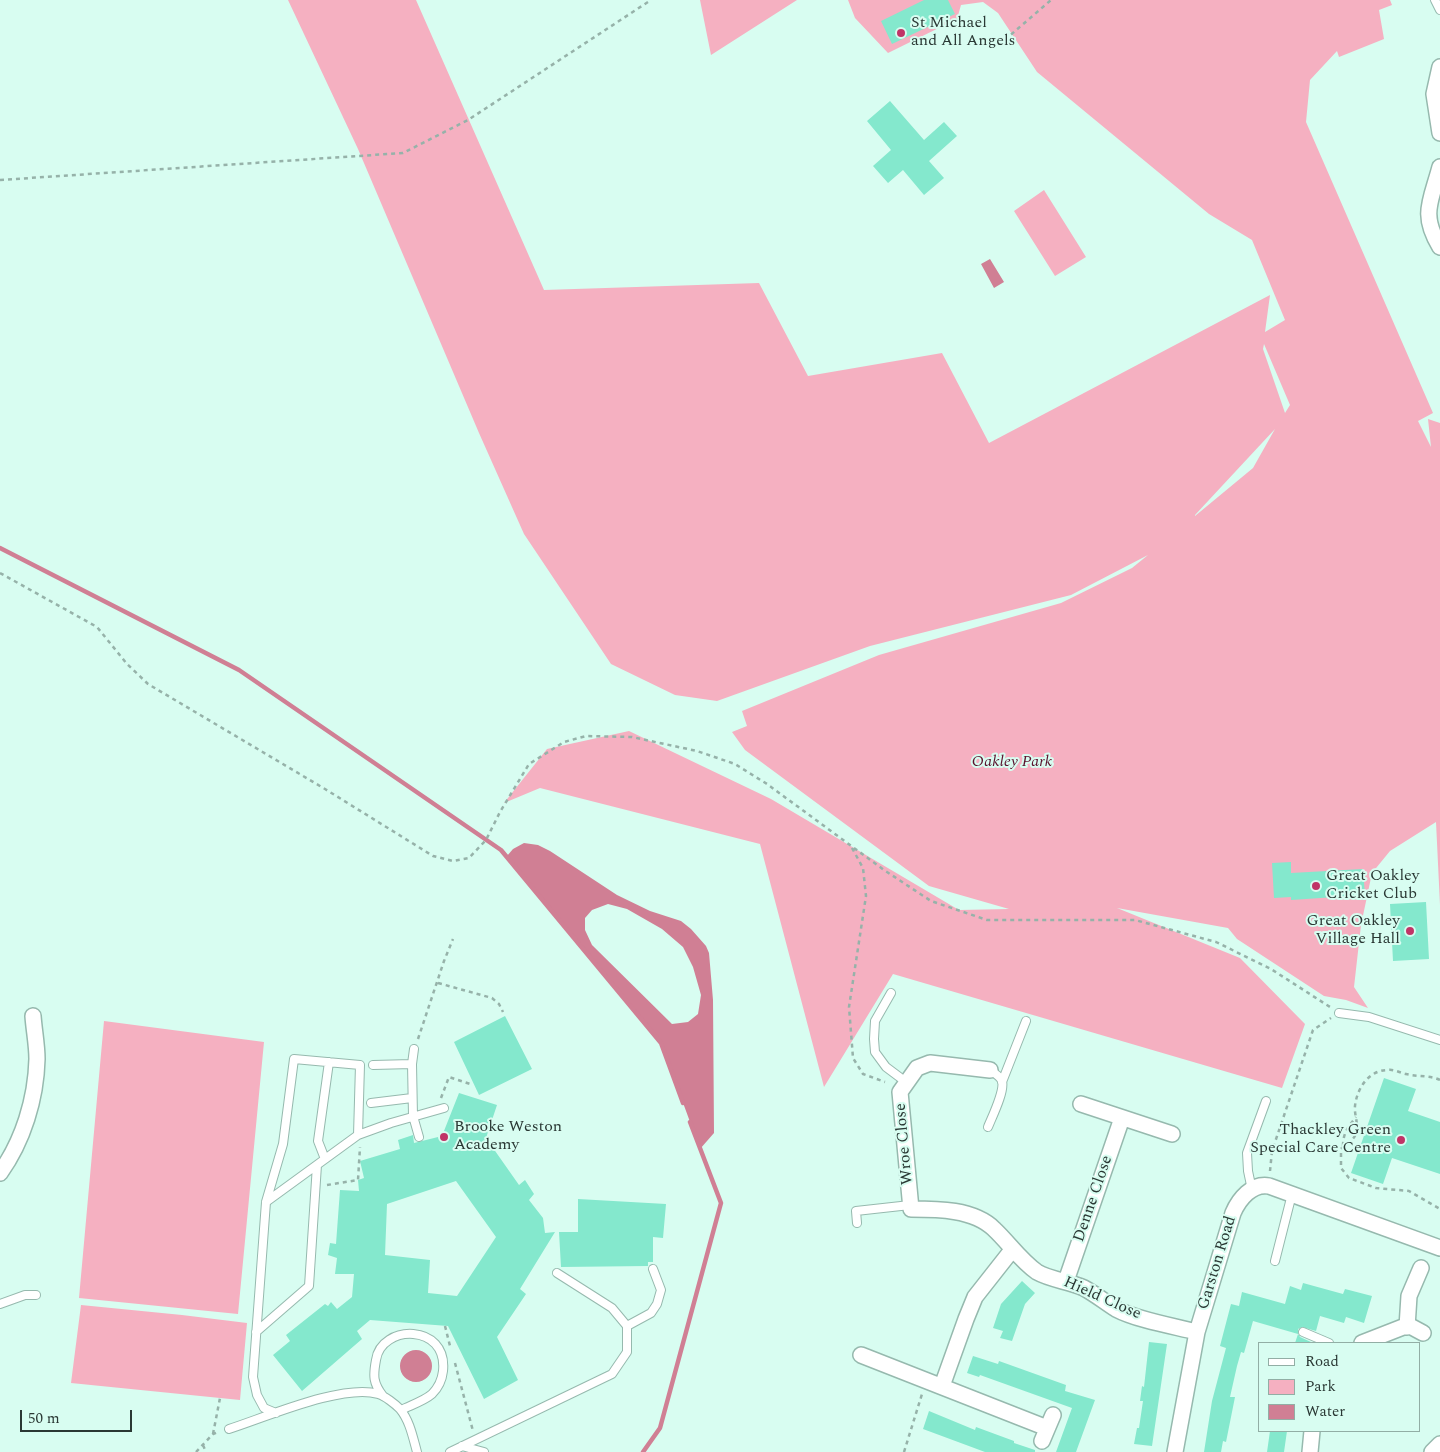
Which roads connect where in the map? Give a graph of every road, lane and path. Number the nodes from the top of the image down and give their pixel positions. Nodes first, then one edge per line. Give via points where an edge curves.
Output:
1 (651, 0) edge
2 (1051, 0) edge
3 (1435, 0) edge
4 (1440, 10) edge
5 (1000, 45) dead end
6 (1440, 68) edge
7 (1440, 133) edge
8 (1440, 167) edge
9 (0, 180) edge
10 (1440, 247) edge
11 (0, 573) edge
12 (852, 846) junction
13 (453, 939) dead end
14 (438, 983) junction
15 (891, 993) dead end
16 (503, 1012) dead end
17 (1339, 1013) junction
18 (33, 1016) dead end
19 (1026, 1021) dead end
20 (1440, 1040) edge
21 (414, 1049) joint
22 (329, 1062) junction
23 (412, 1064) junction
24 (373, 1065) dead end
25 (990, 1070) joint
26 (1440, 1080) edge
27 (1002, 1082) junction
28 (473, 1085) dead end
29 (903, 1087) junction
30 (412, 1098) junction
31 (1266, 1101) dead end
32 (371, 1102) dead end
33 (1081, 1104) dead end
34 (440, 1109) joint
35 (413, 1116) junction
36 (1356, 1117) junction
37 (1122, 1118) junction
38 (988, 1127) dead end
39 (359, 1134) junction
40 (1172, 1134) dead end
41 (420, 1137) dead end
42 (1343, 1146) junction
43 (325, 1159) junction
44 (317, 1165) junction
45 (0, 1173) edge
46 (1269, 1186) junction
47 (315, 1187) junction
48 (1252, 1190) junction
49 (1292, 1194) junction
50 (266, 1202) junction
51 (910, 1207) junction
52 (1440, 1209) edge
53 (857, 1223) dead end
54 (1440, 1248) edge
55 (1012, 1250) junction
56 (1275, 1261) dead end
57 (1421, 1268) dead end
58 (653, 1269) dead end
59 (557, 1273) dead end
60 (1066, 1281) junction
61 (36, 1295) dead end
62 (0, 1304) edge
63 (445, 1326) dead end
64 (627, 1326) junction
65 (1407, 1326) junction
66 (256, 1332) junction
67 (1197, 1332) junction
68 (1303, 1332) dead end
69 (1423, 1334) dead end
70 (1326, 1342) edge
71 (1365, 1342) edge
72 (861, 1355) dead end
73 (927, 1380) junction
74 (942, 1386) junction
75 (383, 1397) junction
76 (220, 1398) dead end
77 (401, 1410) junction
78 (276, 1413) junction
79 (1047, 1428) dead end
80 (229, 1429) joint
81 (1312, 1432) edge
82 (214, 1434) junction
83 (475, 1440) junction
84 (1440, 1444) edge
85 (203, 1445) junction
86 (462, 1446) junction
87 (196, 1452) edge
88 (206, 1452) edge
89 (417, 1452) edge
90 (450, 1452) edge
91 (484, 1452) edge
92 (904, 1452) edge
93 (1175, 1452) edge
94 (1310, 1452) edge
95 (1432, 1452) edge

1 - 9 path via 468,120 403,153
2 - 5 path
3 - 4 lane
6 - 7 street via 1434,94
8 - 10 street via 1428,208 1429,226
11 - 12 path via 97,626 126,664 148,684 433,856 452,861 469,858 486,840 529,764 564,742 586,736 632,737 697,751 735,764
12 - 17 path via 931,901 987,920 1136,920 1216,942 1272,969
12 - 29 path via 863,868 866,896 849,1006 853,1058 863,1074
13 - 14 path
14 - 16 path via 492,998
14 - 21 path
15 - 29 lane via 875,1021 875,1052
17 - 20 lane via 1369,1017
17 - 46 path via 1314,1030 1272,1151
18 - 45 street via 37,1059 31,1107 11,1158
19 - 27 lane
21 - 23 lane
22 - 39 lane via 360,1065
22 - 43 lane via 318,1141
22 - 50 lane via 294,1058 283,1144
23 - 24 lane
23 - 30 lane
25 - 27 lane
25 - 29 street, Wroe Close via 930,1063 917,1068
26 - 36 path via 1390,1069 1380,1070 1367,1078 1358,1093
27 - 38 lane via 1002,1091
28 - 34 path via 449,1077
29 - 51 street, Wroe Close
30 - 32 lane
30 - 35 lane
31 - 48 lane via 1248,1152
33 - 37 street
34 - 35 lane
35 - 39 lane
35 - 41 lane
36 - 42 path via 1343,1136
36 - 42 path via 1356,1134
37 - 40 street
37 - 60 street, Denne Close
39 - 43 lane
39 - 47 path via 358,1180
42 - 52 path via 1340,1149 1341,1168 1349,1178 1376,1188 1409,1191
43 - 44 lane
44 - 47 lane
44 - 50 lane
46 - 48 street via 1262,1185
46 - 49 street
47 - 66 lane via 309,1286
48 - 67 street, Garston Road via 1245,1193 1233,1213
49 - 54 street
49 - 56 lane
50 - 66 lane
51 - 53 lane via 856,1211
51 - 55 street, Hield Close via 956,1212 983,1220
55 - 60 street, Hield Close via 1037,1272
55 - 74 street via 976,1297
57 - 65 street via 1409,1296
58 - 64 lane via 661,1290 657,1304 651,1313
59 - 64 lane via 612,1308
60 - 67 street, Hield Close via 1129,1314
61 - 62 lane via 25,1295
63 - 83 path
64 - 83 lane via 627,1352 612,1374
65 - 69 street
65 - 71 street
66 - 78 lane via 253,1377 257,1396 264,1408
67 - 93 street, Garston Road
68 - 70 lane
72 - 73 street
73 - 74 street
73 - 92 path
74 - 79 street
75 - 77 lane
75 - 77 lane via 373,1376 376,1355 386,1342 401,1334 428,1337 444,1360 442,1379 430,1396
75 - 78 lane via 356,1392 330,1395
76 - 82 path
77 - 89 lane
78 - 80 lane
80 - 82 path
81 - 94 street
82 - 85 path
83 - 86 lane
84 - 95 street
85 - 87 path
85 - 88 path
86 - 90 lane
86 - 91 lane

